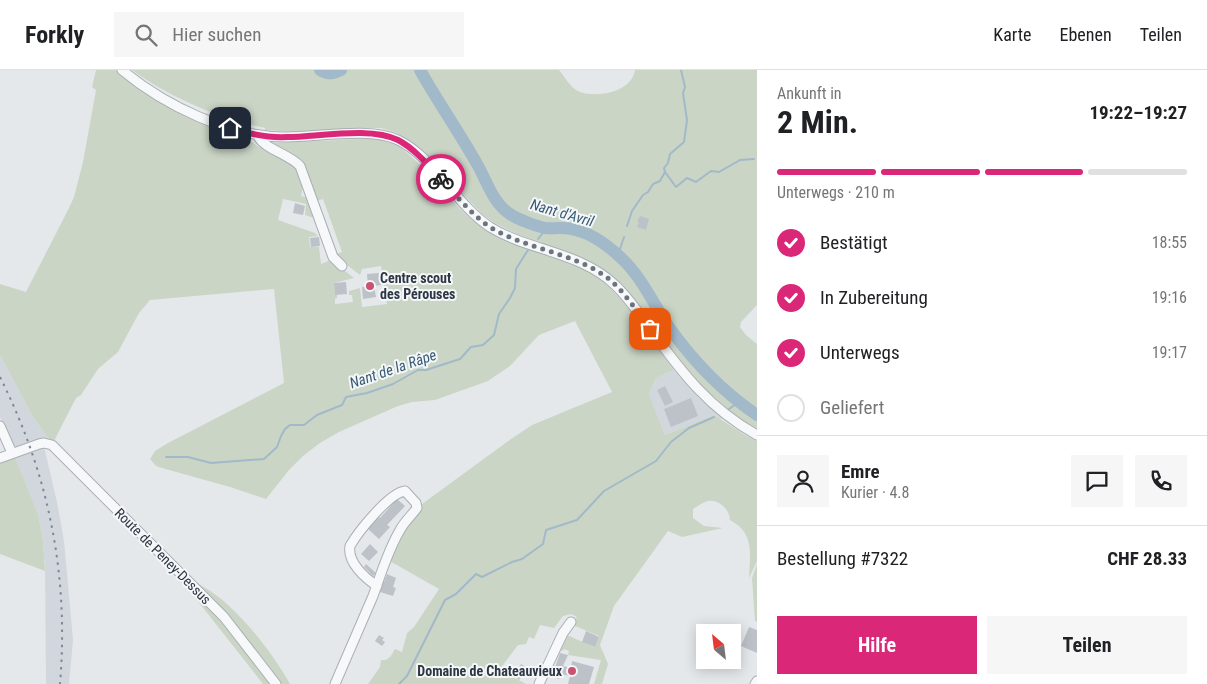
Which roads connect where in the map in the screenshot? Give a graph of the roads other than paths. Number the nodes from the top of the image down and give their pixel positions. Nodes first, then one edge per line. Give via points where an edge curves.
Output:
1 (122, 70) edge
2 (258, 136) junction
3 (342, 266) dead end
4 (0, 426) edge
5 (757, 435) edge
6 (12, 453) junction
7 (0, 458) edge
8 (377, 586) junction
9 (571, 622) dead end
10 (276, 684) edge
11 (335, 684) edge
12 (539, 684) edge

1 - 2 street via 180,107
2 - 3 street via 261,142 300,166 333,257
2 - 5 street via 287,138 372,134 403,143 491,227 578,262 608,279 622,292 699,390 725,415
4 - 6 street
6 - 7 street
6 - 10 street, Route de Peney-Dessus via 39,444 49,444 56,449 224,617
8 - 8 street via 399,531 417,508 405,491 387,502 350,546 349,552 356,566 367,580
8 - 11 street
9 - 12 street

